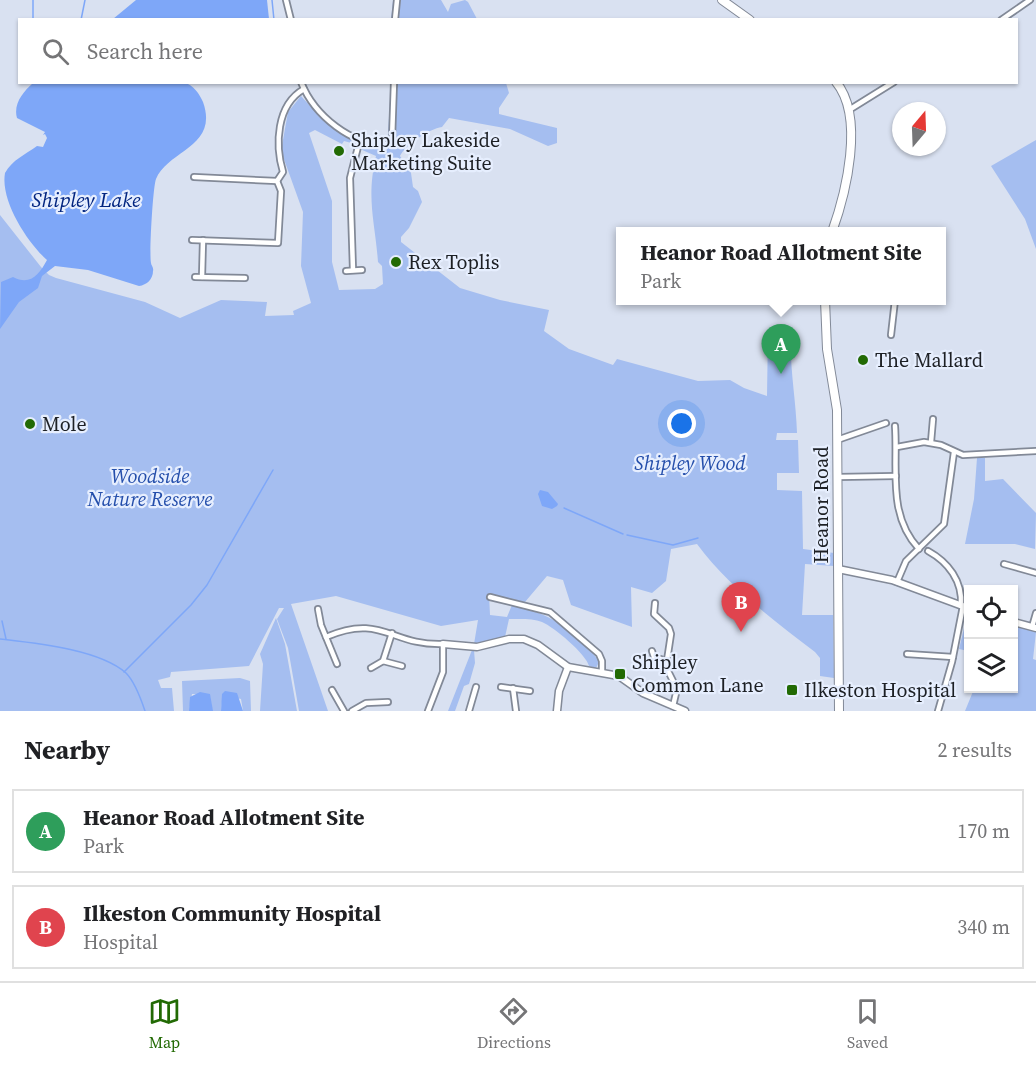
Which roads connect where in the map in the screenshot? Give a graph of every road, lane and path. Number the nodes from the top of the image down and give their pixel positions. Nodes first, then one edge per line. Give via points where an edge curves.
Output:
1 (286, 0) edge
2 (397, 0) edge
3 (722, 0) edge
4 (1030, 0) edge
5 (290, 18) edge
6 (395, 18) edge
7 (747, 18) edge
8 (1004, 18) edge
9 (302, 84) edge
10 (394, 84) edge
11 (837, 84) edge
12 (891, 84) edge
13 (304, 89) junction
14 (283, 100) dead end
15 (288, 104) junction
16 (386, 107) dead end
17 (394, 108) junction
18 (849, 110) junction
19 (360, 139) junction
20 (194, 177) dead end
21 (277, 182) junction
22 (833, 227) edge
23 (192, 240) dead end
24 (203, 240) junction
25 (353, 270) junction
26 (362, 270) dead end
27 (241, 271) dead end
28 (346, 271) dead end
29 (195, 277) dead end
30 (202, 277) junction
31 (825, 305) edge
32 (895, 305) edge
33 (891, 335) dead end
34 (933, 419) dead end
35 (886, 423) dead end
36 (895, 426) dead end
37 (837, 440) junction
38 (931, 442) junction
39 (897, 447) junction
40 (1036, 451) edge
41 (954, 452) junction
42 (896, 476) junction
43 (837, 477) junction
44 (919, 549) junction
45 (928, 551) dead end
46 (1004, 564) dead end
47 (838, 569) junction
48 (1036, 573) edge
49 (897, 582) junction
50 (490, 597) dead end
51 (655, 603) dead end
52 (964, 607) edge
53 (318, 609) dead end
54 (1036, 613) edge
55 (1018, 622) edge
56 (1034, 628) edge
57 (392, 633) junction
58 (326, 637) junction
59 (443, 644) junction
60 (652, 651) dead end
61 (907, 654) dead end
62 (954, 657) junction
63 (383, 661) junction
64 (667, 661) junction
65 (337, 664) dead end
66 (402, 666) dead end
67 (568, 667) junction
68 (371, 668) dead end
69 (602, 673) junction
70 (476, 687) dead end
71 (501, 687) dead end
72 (513, 687) junction
73 (332, 690) dead end
74 (530, 691) dead end
75 (388, 702) dead end
76 (673, 706) junction
77 (344, 711) edge
78 (352, 711) edge
79 (428, 711) edge
80 (468, 711) edge
81 (516, 711) edge
82 (558, 711) edge
83 (685, 711) edge
84 (839, 711) edge
85 (938, 711) edge

1 - 5 street
2 - 6 street
3 - 7 main road
4 - 8 street
9 - 13 street
10 - 17 street
11 - 18 main road
12 - 18 street
13 - 15 street
13 - 19 street via 328,120
14 - 15 street
15 - 21 street via 278,142 278,160 283,171
16 - 17 street
17 - 19 street via 390,143
18 - 22 main road via 845,190
19 - 25 street via 347,178
20 - 21 street
21 - 24 street via 281,191 278,243
23 - 24 street
24 - 30 street
25 - 26 street
25 - 28 street
27 - 30 street via 243,278
29 - 30 street
31 - 37 main road, Heanor Road
32 - 33 street
34 - 38 street
35 - 37 street
36 - 39 street
37 - 43 main road, Heanor Road
38 - 39 street
38 - 41 street
39 - 42 street
40 - 41 street via 981,455
41 - 44 street via 945,522
42 - 43 street
42 - 44 street via 900,518
43 - 47 main road, Heanor Road
44 - 49 street via 904,564
45 - 52 street via 948,564
46 - 48 street
47 - 49 street
47 - 84 main road, Heanor Road
49 - 52 street
50 - 69 street via 545,610 559,618 599,654
51 - 64 street via 651,612 670,630
52 - 62 street
53 - 58 street
54 - 56 street
55 - 56 street
57 - 58 street via 361,627
57 - 59 street via 416,643
57 - 63 street
58 - 65 street via 329,654
59 - 67 street via 480,647 524,639
59 - 79 street via 442,672
60 - 64 street via 654,657
61 - 62 street
62 - 85 street
63 - 66 street
63 - 68 street
64 - 76 street via 677,690
67 - 69 street
67 - 82 street via 559,690
69 - 76 street via 619,676 643,693
70 - 80 street
71 - 72 street
72 - 74 street
72 - 81 street
73 - 77 street via 333,700
75 - 78 street via 366,703
76 - 83 street

